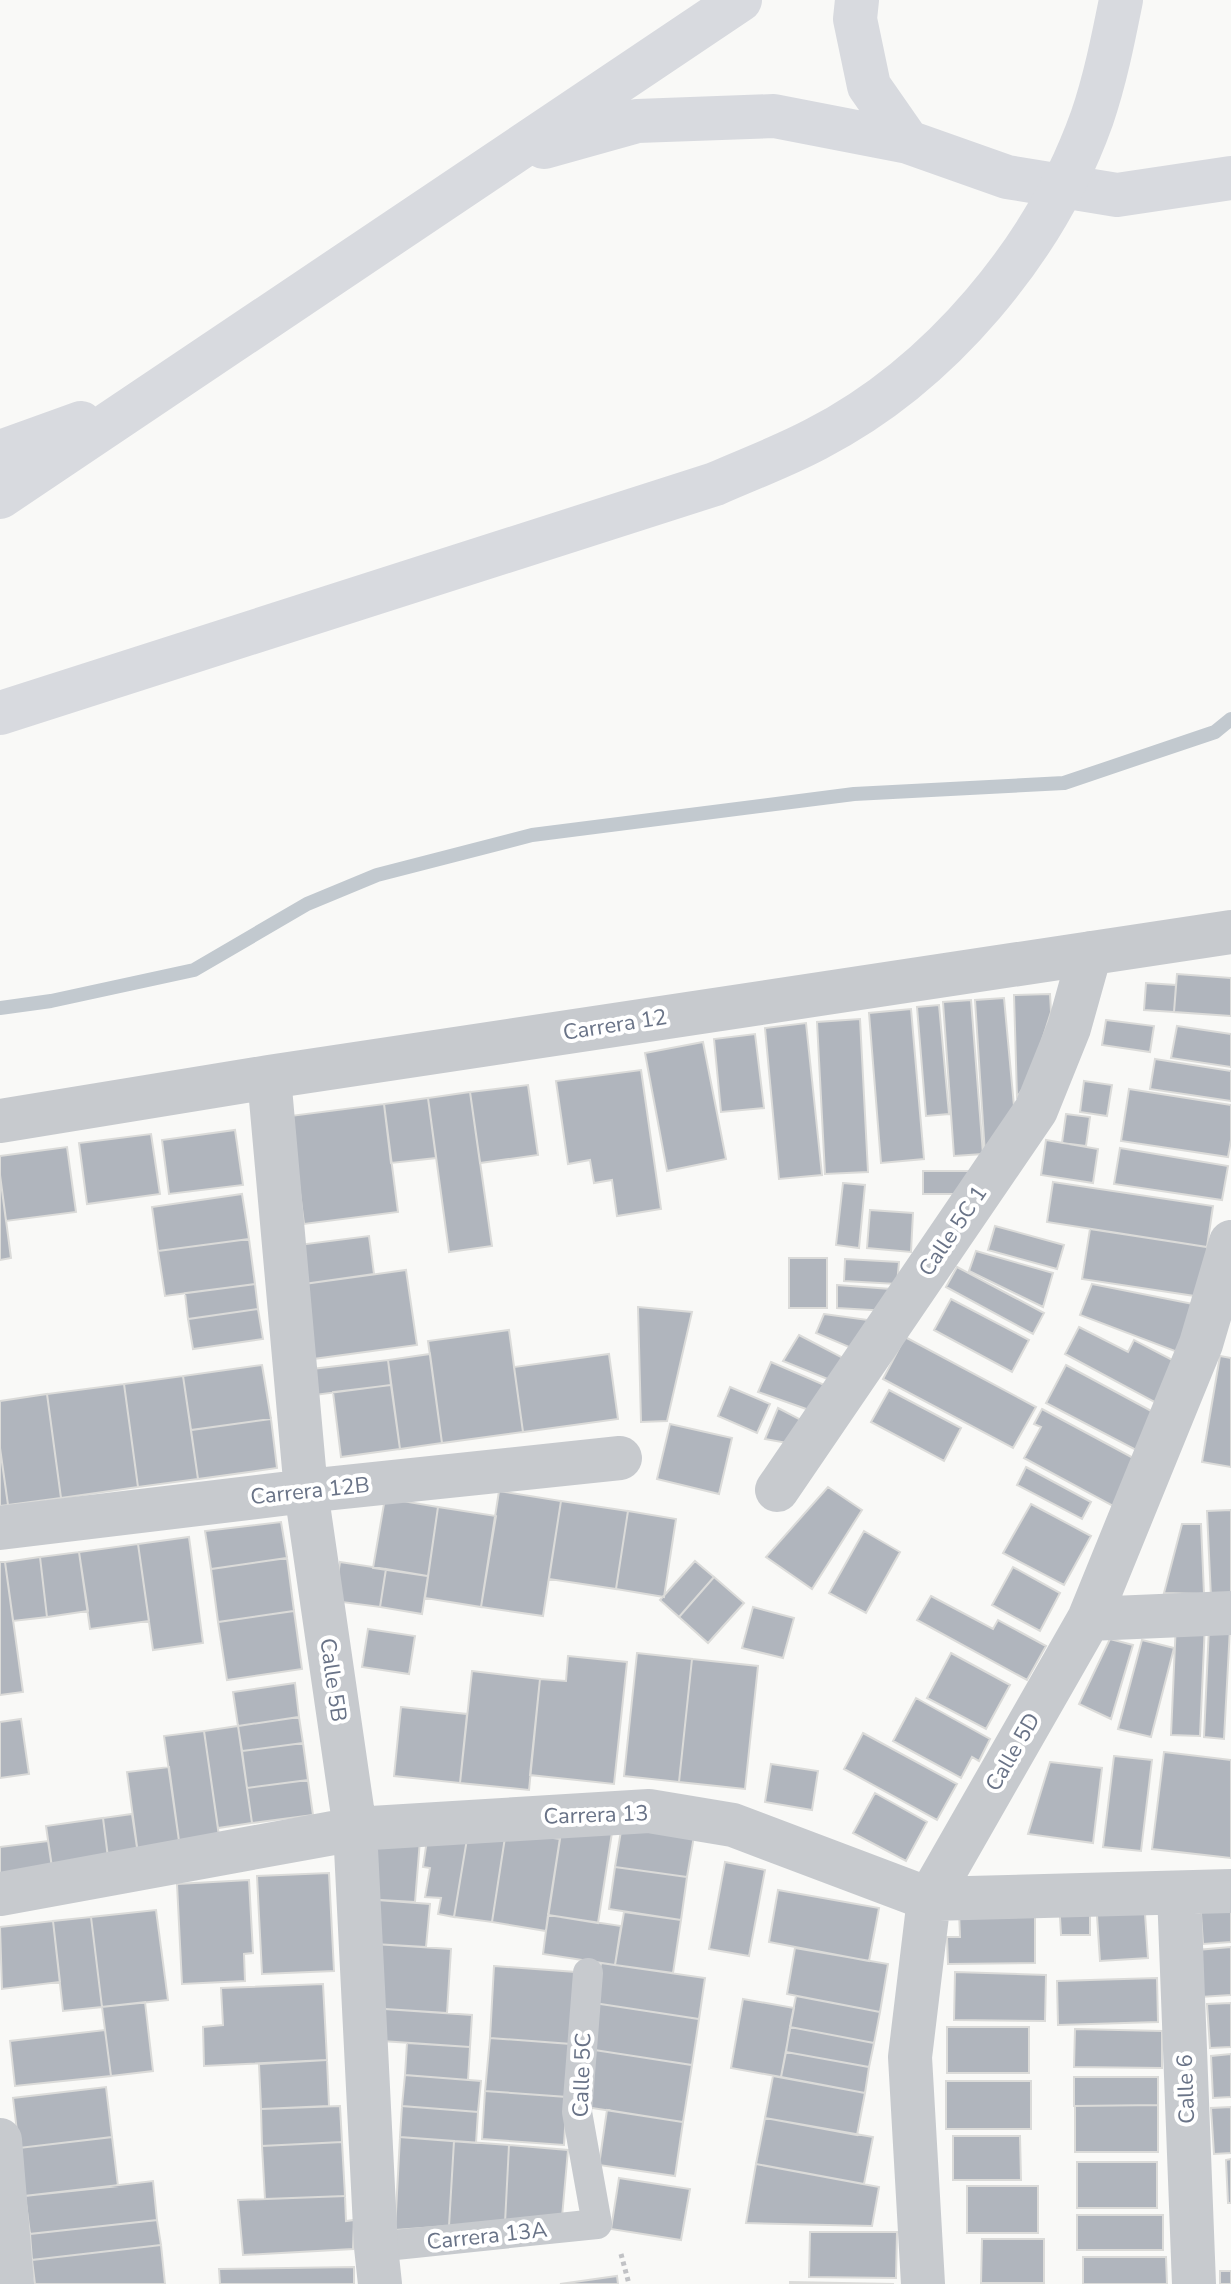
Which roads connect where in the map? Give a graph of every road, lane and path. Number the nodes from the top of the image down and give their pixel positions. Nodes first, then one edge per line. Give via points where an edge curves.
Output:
1 (740, 0) edge
2 (857, 0) edge
3 (1121, 0) edge
4 (908, 142) junction
5 (507, 157) junction
6 (1231, 178) edge
7 (141, 402) junction
8 (0, 452) edge
9 (0, 497) edge
10 (0, 713) edge
11 (1231, 932) edge
12 (1090, 953) junction
13 (269, 1077) junction
14 (0, 1121) edge
15 (1231, 1242) edge
16 (1216, 1343) edge
17 (620, 1458) dead end
18 (777, 1490) dead end
19 (306, 1491) junction
20 (0, 1528) edge
21 (1231, 1613) edge
22 (1089, 1619) junction
23 (355, 1829) junction
24 (1231, 1891) edge
25 (1179, 1893) junction
26 (0, 1894) edge
27 (929, 1899) junction
28 (588, 1973) dead end
29 (0, 2140) edge
30 (597, 2224) joint
31 (378, 2266) edge
32 (12, 2284) edge
33 (923, 2284) edge
34 (1194, 2284) edge

1 - 5 main road
2 - 4 main road via 855,19 869,86
3 - 10 main road via 1091,119 1036,232 959,331 863,411 816,439 715,484
4 - 5 main road via 774,116 637,121
4 - 6 main road via 1007,177 1117,195
5 - 7 main road
7 - 8 main road
7 - 9 main road
11 - 12 street, Carrera 12
12 - 13 street, Carrera 12
12 - 18 street, Calle 5C 1 via 1069,1028 1036,1110
13 - 14 street, Carrera 12
13 - 19 street, Calle 5B
15 - 16 street, Calle 5D
16 - 22 street, Calle 5D
17 - 19 street, Carrera 12B
19 - 20 street, Carrera 12B
19 - 23 street, Calle 5B
21 - 22 street
22 - 27 street, Calle 5D
23 - 26 street, Carrera 13
23 - 27 street, Carrera 13 via 649,1811 733,1825
23 - 31 street, Calle 5B
24 - 25 street, Carrera 13
25 - 27 street, Carrera 13
25 - 34 street, Calle 6
27 - 33 street, Calle 5D via 910,2057
28 - 30 lane, Calle 5C via 577,2112
29 - 32 street
30 - 31 lane, Carrera 13A

